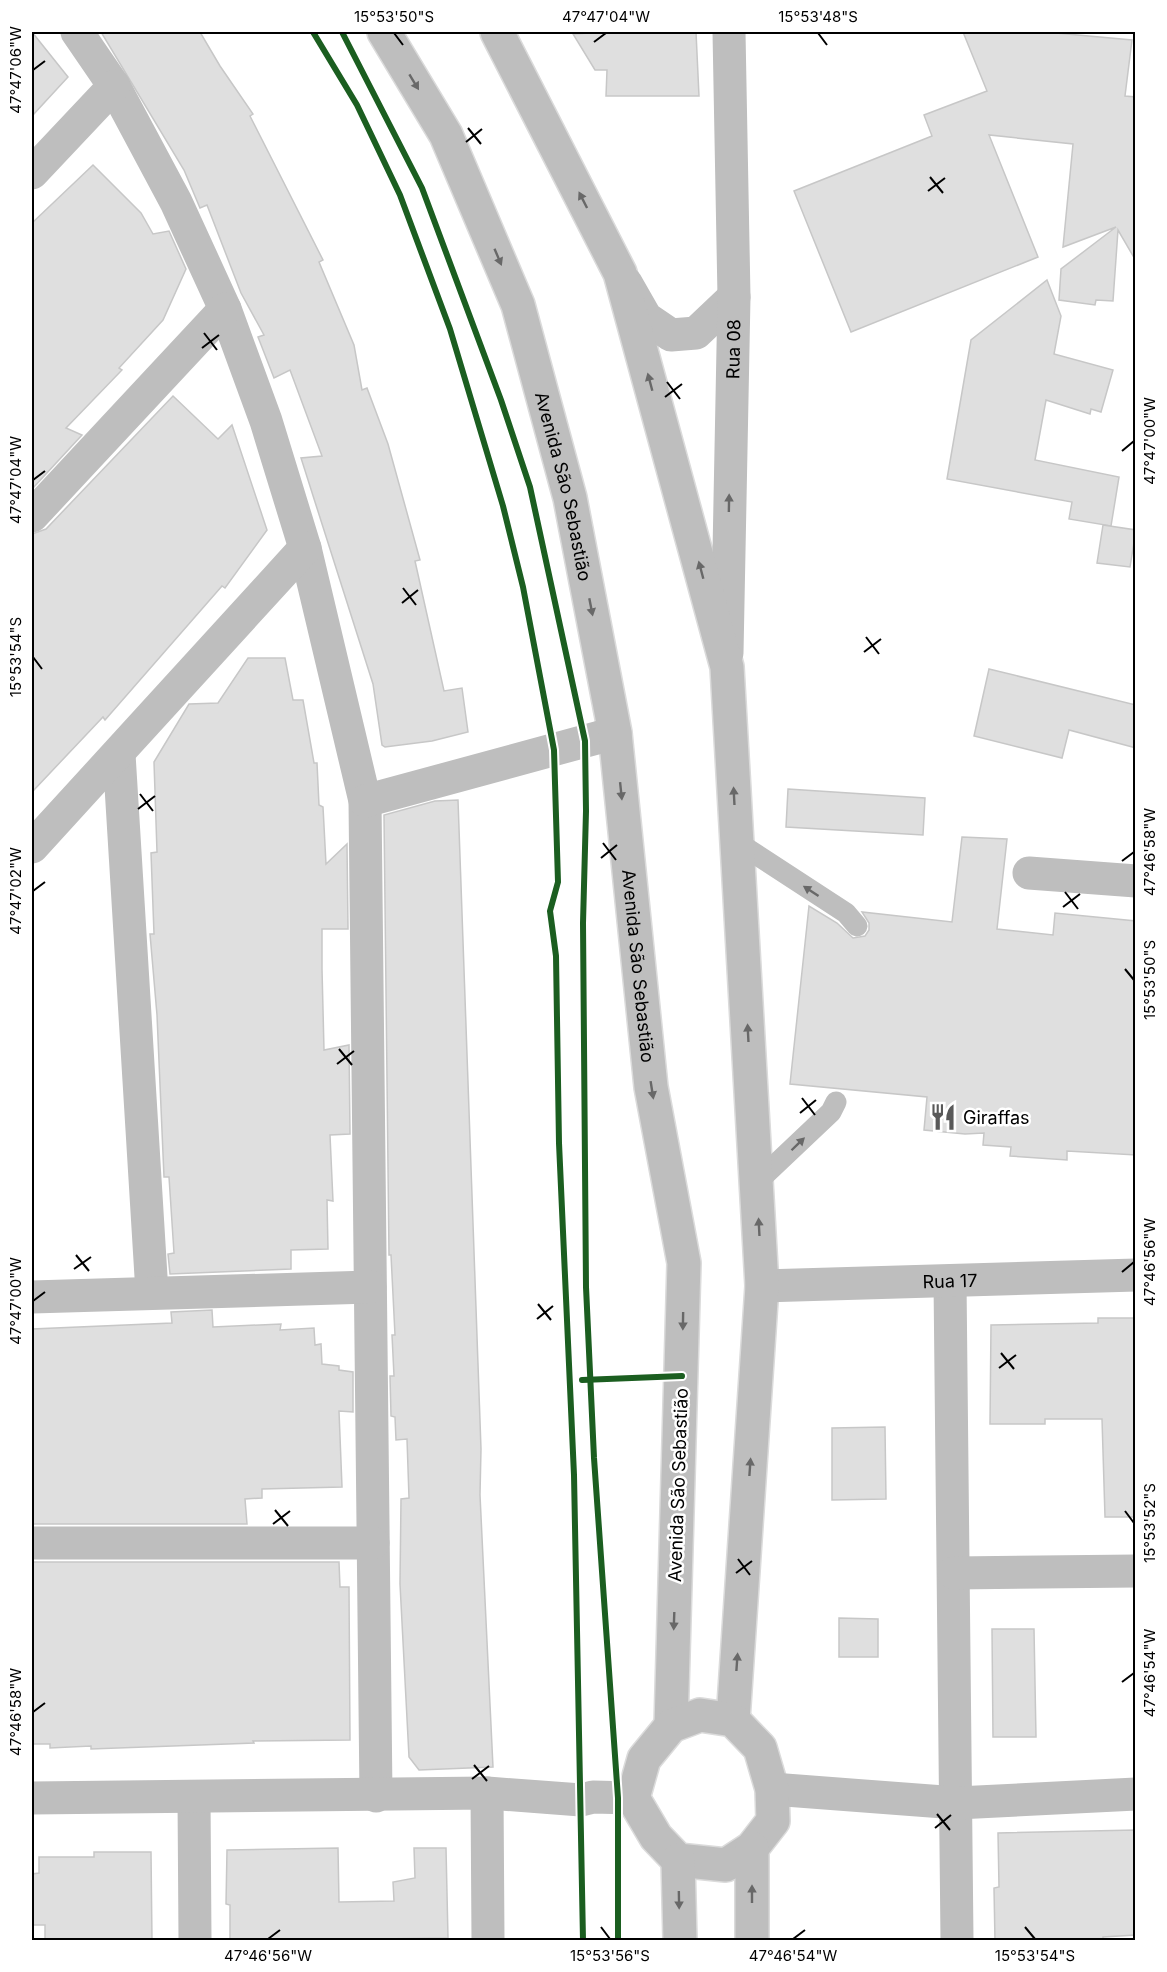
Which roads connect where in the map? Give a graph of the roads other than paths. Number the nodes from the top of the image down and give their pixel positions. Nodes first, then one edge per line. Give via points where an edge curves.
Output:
1 (77, 32) edge
2 (384, 32) edge
3 (497, 32) edge
4 (729, 32) edge
5 (114, 86) junction
6 (32, 173) edge
7 (620, 273) junction
8 (734, 297) junction
9 (225, 309) junction
10 (32, 516) edge
11 (305, 548) junction
12 (727, 667) junction
13 (615, 733) junction
14 (119, 754) junction
15 (365, 801) junction
16 (737, 842) junction
17 (32, 847) edge
18 (1029, 873) dead end
19 (1136, 881) edge
20 (857, 926) dead end
21 (836, 1102) dead end
22 (756, 1183) junction
23 (1136, 1275) edge
24 (950, 1281) junction
25 (762, 1286) junction
26 (370, 1287) junction
27 (152, 1293) junction
28 (32, 1297) edge
29 (32, 1543) edge
30 (373, 1543) junction
31 (1136, 1571) edge
32 (954, 1573) junction
33 (733, 1720) junction
34 (671, 1726) junction
35 (772, 1789) junction
36 (487, 1793) junction
37 (1136, 1794) edge
38 (376, 1796) junction
39 (194, 1797) junction
40 (32, 1798) edge
41 (633, 1798) junction
42 (957, 1803) junction
43 (752, 1848) junction
44 (678, 1860) junction
45 (195, 1941) edge
46 (488, 1941) edge
47 (680, 1941) edge
48 (752, 1941) edge
49 (957, 1941) edge

1 - 5 street
2 -> 13 street, Avenida São Sebastião via 446,135 518,305 570,498
7 -> 3 street
4 - 8 street, Rua 08
5 - 6 street
5 - 9 street via 176,202
7 - 8 street via 646,318 670,335 696,333
12 -> 7 street
12 -> 8 street, Rua 08
9 - 10 street
9 - 11 street via 266,421
11 - 14 street
11 - 15 street
16 -> 12 street
13 - 15 street
13 -> 34 street, Avenida São Sebastião via 651,1087 684,1263
14 - 17 street
14 - 27 street
15 - 26 street
20 -> 16 lane via 846,913
22 -> 16 street
18 - 19 street
22 -> 21 lane via 831,1112
25 -> 22 street
23 - 24 street, Rua 17
24 - 25 street, Rua 17
24 - 32 street
33 -> 25 street
26 - 27 street
26 - 30 street
27 - 28 street
29 - 30 street
30 - 38 street
31 - 32 street
32 - 42 street
33 - 34 street via 700,1715
33 - 35 street via 760,1748
34 - 41 street via 644,1759
35 - 42 street
35 - 43 street via 772,1821
36 - 38 street
36 - 41 street via 581,1800
36 - 46 street
37 - 42 street
38 - 39 street
39 - 40 street
39 - 45 street
41 - 44 street via 656,1837
42 - 49 street
43 - 44 street via 726,1865
48 -> 43 street
44 -> 47 street

